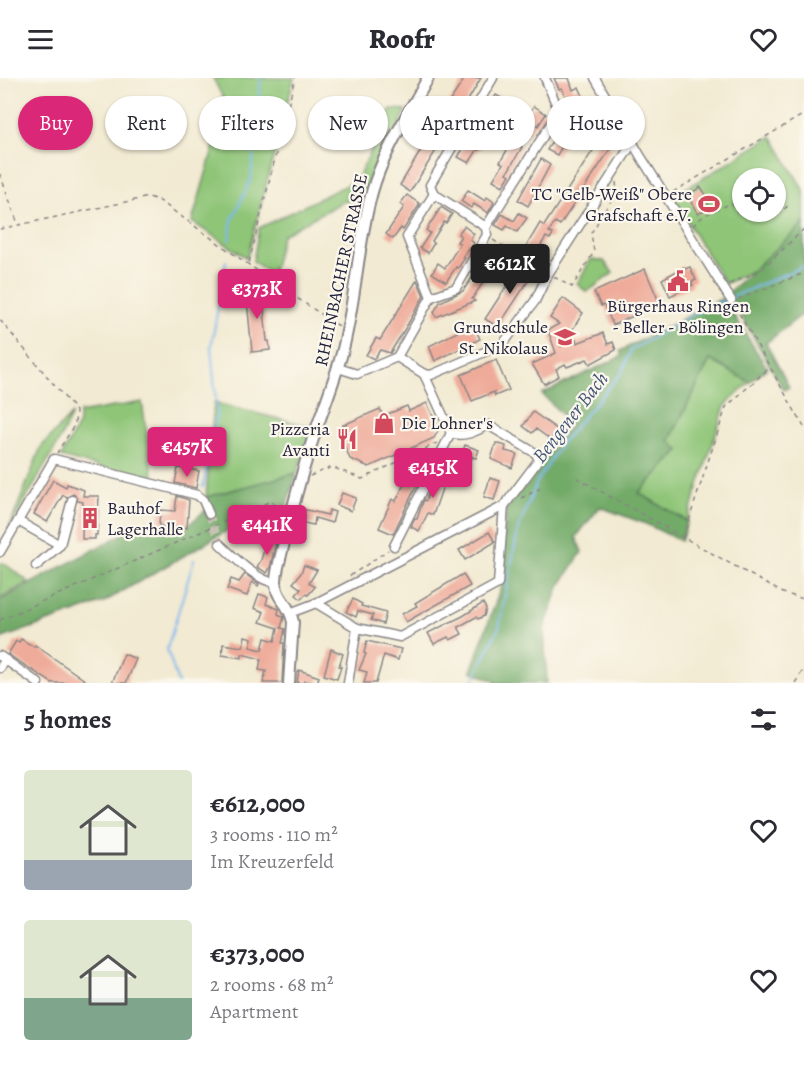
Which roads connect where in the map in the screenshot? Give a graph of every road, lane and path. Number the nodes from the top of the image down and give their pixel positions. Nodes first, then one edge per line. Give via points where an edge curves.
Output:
1 (295, 78) edge
2 (428, 78) edge
3 (493, 78) edge
4 (545, 78) edge
5 (595, 78) edge
6 (606, 96) edge
7 (804, 114) edge
8 (627, 150) edge
9 (638, 150) edge
10 (614, 171) junction
11 (0, 174) edge
12 (434, 194) junction
13 (666, 196) junction
14 (707, 202) dead end
15 (732, 204) edge
16 (712, 211) junction
17 (19, 225) junction
18 (0, 229) edge
19 (804, 229) edge
20 (487, 231) junction
21 (689, 232) junction
22 (249, 263) junction
23 (804, 273) edge
24 (548, 274) junction
25 (724, 289) junction
26 (431, 297) junction
27 (732, 301) junction
28 (0, 320) edge
29 (347, 331) junction
30 (397, 357) junction
31 (338, 368) junction
32 (769, 368) junction
33 (424, 374) junction
34 (804, 428) edge
35 (451, 433) junction
36 (54, 459) junction
37 (577, 478) dead end
38 (301, 479) junction
39 (545, 486) dead end
40 (530, 493) dead end
41 (72, 500) dead end
42 (271, 501) dead end
43 (504, 506) junction
44 (209, 514) tunnel mouth
45 (18, 521) junction
46 (683, 538) junction
47 (220, 544) tunnel mouth
48 (60, 545) junction
49 (394, 546) joint
50 (0, 552) edge
51 (36, 566) dead end
52 (351, 576) dead end
53 (276, 583) junction
54 (804, 599) edge
55 (316, 603) junction
56 (290, 614) junction
57 (0, 620) edge
58 (357, 628) junction
59 (2, 661) edge
60 (804, 669) edge
61 (38, 683) edge
62 (289, 683) edge
63 (348, 683) edge
64 (795, 683) edge

1 - 22 path
2 - 29 main road, RHEINBACHER STRASSE via 375,182
3 - 12 street via 430,185
4 - 20 street via 559,111
5 - 6 street
7 - 13 path
8 - 10 street
9 - 13 street
10 - 24 street
10 - 24 path via 617,191 591,233 594,252 572,287
11 - 17 path
12 - 20 street
12 - 26 street via 407,237
13 - 21 street
14 - 16 path
15 - 16 path
16 - 21 path
17 - 18 path
17 - 22 path via 149,197
19 - 25 path via 760,272
20 - 24 path
20 - 26 street via 456,288
21 - 25 street
22 - 29 path
23 - 27 path
24 - 33 street via 535,301 503,344 431,375
25 - 27 street
26 - 30 street
27 - 32 path
28 - 36 path via 76,411 75,424
29 - 31 main road, RHEINBACHER STRASSE
30 - 31 street via 357,374
30 - 33 street
31 - 38 main road, RHEINBACHER STRASSE
32 - 34 path
32 - 46 path via 726,407
33 - 35 street
35 - 38 path via 441,442 362,478 332,467
35 - 43 street via 467,434 488,425 537,454 538,461
35 - 49 street
36 - 44 street via 196,495
36 - 45 street
37 - 46 path
38 - 53 main road, RHEINBACHER STRASSE
39 - 40 path
41 - 48 street
42 - 57 path
43 - 55 street
43 - 58 street via 498,584 400,638
45 - 48 street
45 - 50 street
46 - 54 path via 783,593
47 - 53 street via 243,565
48 - 51 street
49 - 52 path
53 - 56 main road via 278,595
55 - 56 street
55 - 58 street
56 - 62 main road via 293,627
58 - 63 street
59 - 61 street
60 - 64 path

